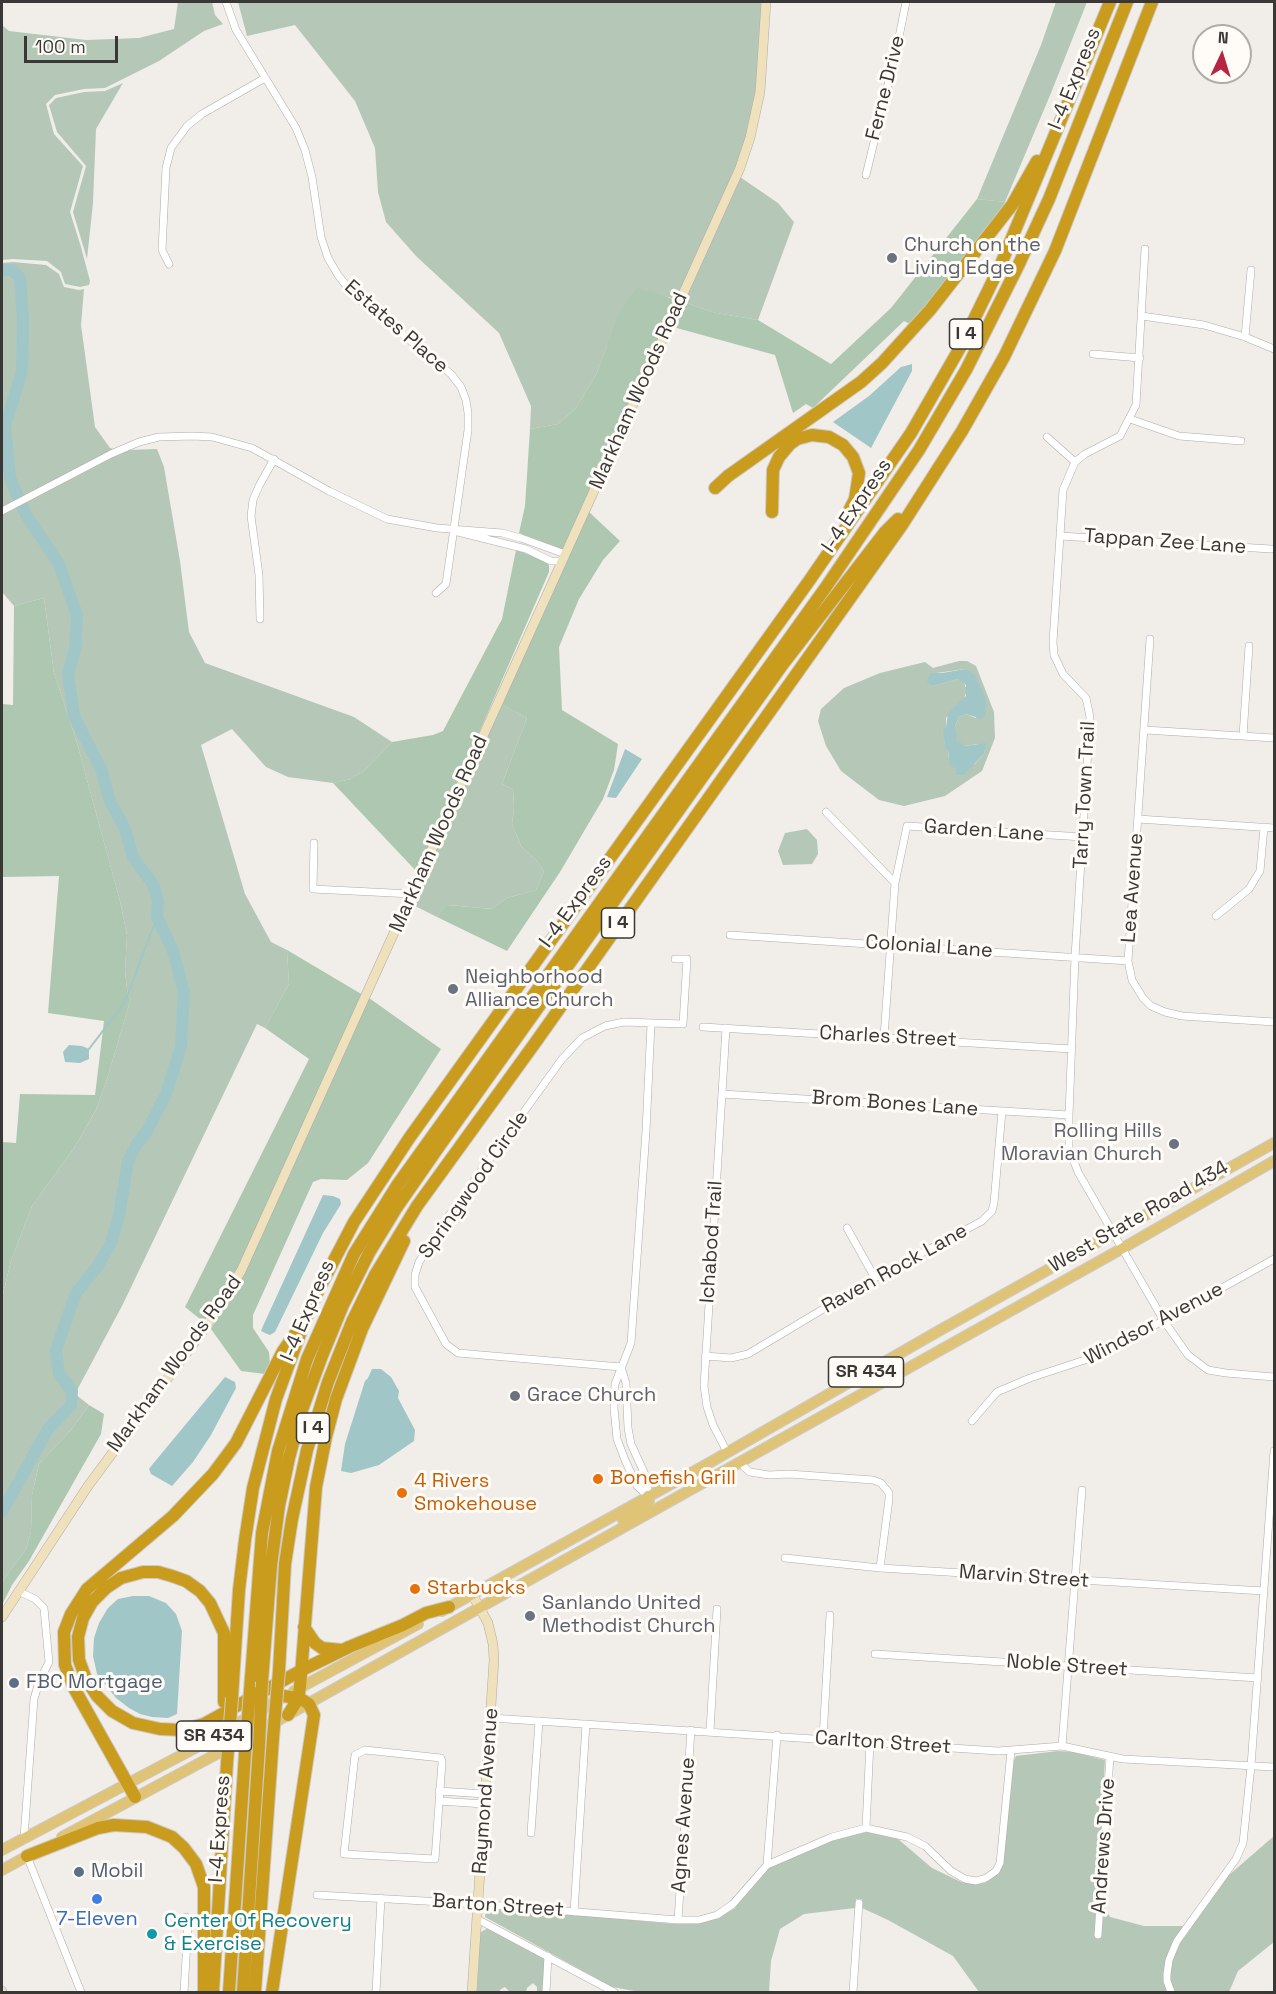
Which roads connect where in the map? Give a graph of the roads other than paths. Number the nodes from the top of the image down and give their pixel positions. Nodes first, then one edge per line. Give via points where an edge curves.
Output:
1 (226, 2) edge
2 (766, 2) edge
3 (906, 2) edge
4 (1110, 2) edge
5 (1127, 2) edge
6 (1152, 2) edge
7 (1083, 66) junction
8 (265, 78) junction
9 (866, 175) dead end
10 (1145, 249) dead end
11 (169, 264) dead end
12 (1251, 270) dead end
13 (1142, 316) junction
14 (1245, 337) junction
15 (1275, 349) edge
16 (1094, 354) dead end
17 (1140, 358) junction
18 (1131, 419) junction
19 (1047, 437) dead end
20 (1241, 441) dead end
21 (274, 459) junction
22 (1075, 462) junction
23 (715, 489) dead end
24 (922, 494) junction
25 (2, 511) edge
26 (772, 512) dead end
27 (453, 530) junction
28 (1060, 536) junction
29 (1271, 549) dead end
30 (564, 558) junction
31 (809, 581) junction
32 (436, 594) dead end
33 (260, 619) dead end
34 (1150, 639) dead end
35 (1249, 646) dead end
36 (1144, 730) junction
37 (1243, 736) junction
38 (1275, 738) edge
39 (826, 812) dead end
40 (1138, 819) junction
41 (1264, 827) junction
42 (1275, 828) edge
43 (1083, 837) junction
44 (314, 843) dead end
45 (896, 883) junction
46 (412, 894) junction
47 (1216, 916) dead end
48 (730, 934) dead end
49 (891, 945) junction
50 (1075, 957) junction
51 (675, 958) dead end
52 (1128, 961) junction
53 (1275, 1022) edge
54 (651, 1024) junction
55 (703, 1027) dead end
56 (726, 1028) junction
57 (884, 1037) junction
58 (1072, 1049) junction
59 (722, 1094) junction
60 (1002, 1111) junction
61 (1069, 1115) junction
62 (1275, 1143) edge
63 (1275, 1155) edge
64 (1275, 1161) edge
65 (1247, 1175) junction
66 (417, 1206) junction
67 (846, 1228) dead end
68 (1114, 1232) junction
69 (1124, 1248) junction
70 (1275, 1258) edge
71 (875, 1278) junction
72 (306, 1318) junction
73 (1164, 1321) junction
74 (935, 1333) junction
75 (705, 1356) junction
76 (621, 1367) junction
77 (1275, 1377) edge
78 (888, 1379) junction
79 (972, 1421) dead end
80 (1275, 1451) edge
81 (727, 1452) junction
82 (741, 1461) junction
83 (708, 1462) junction
84 (1082, 1490) dead end
85 (648, 1496) junction
86 (1272, 1506) edge
87 (654, 1511) junction
88 (589, 1548) junction
89 (785, 1558) dead end
90 (880, 1568) junction
91 (1074, 1581) junction
92 (18, 1591) junction
93 (1264, 1591) junction
94 (472, 1594) junction
95 (448, 1607) junction
96 (480, 1607) junction
97 (717, 1609) dead end
98 (830, 1615) dead end
99 (2, 1617) edge
100 (304, 1627) junction
101 (343, 1650) junction
102 (875, 1654) dead end
103 (1067, 1666) junction
104 (302, 1670) junction
105 (1258, 1678) junction
106 (284, 1696) joint
107 (302, 1696) junction
108 (228, 1700) junction
109 (288, 1715) joint
110 (491, 1718) junction
111 (539, 1721) junction
112 (586, 1724) junction
113 (691, 1730) junction
114 (710, 1731) junction
115 (777, 1735) junction
116 (823, 1738) junction
117 (870, 1742) junction
118 (1062, 1746) junction
119 (1011, 1751) junction
120 (1110, 1757) junction
121 (1251, 1766) junction
122 (1275, 1767) edge
123 (127, 1783) junction
124 (440, 1791) junction
125 (485, 1794) junction
126 (135, 1797) junction
127 (439, 1801) junction
128 (484, 1804) junction
129 (866, 1828) junction
130 (531, 1833) dead end
131 (24, 1838) junction
132 (2, 1850) edge
133 (27, 1856) junction
134 (767, 1865) junction
135 (2, 1870) edge
136 (317, 1894) dead end
137 (381, 1898) junction
138 (859, 1903) dead end
139 (478, 1904) junction
140 (574, 1912) junction
141 (186, 1917) dead end
142 (477, 1919) junction
143 (678, 1920) junction
144 (1098, 1935) dead end
145 (548, 1956) junction
146 (1170, 1990) edge
147 (81, 1992) edge
148 (184, 1992) edge
149 (204, 1992) edge
150 (213, 1992) edge
151 (229, 1992) edge
152 (243, 1992) edge
153 (255, 1992) edge
154 (272, 1992) edge
155 (376, 1992) edge
156 (472, 1992) edge
157 (546, 1992) edge
158 (614, 1992) edge
159 (853, 1992) edge

1 - 8 street, Estates Place via 236,30
2 - 30 main road, Markham Woods Road via 760,92 750,138
3 - 9 street, Ferne Drive
4 - 7 highway, I 4
5 - 151 highway, I-4 Express, bridge via 1019,264 966,370 919,450 398,1184 354,1254 307,1359 278,1451 262,1533
6 - 24 highway, I 4 via 1059,241 1032,300 985,392
7 - 23 highway via 1071,82 1044,148 1012,205 930,310 861,382
7 - 31 highway, I 4 via 1001,264 961,346 911,433
8 - 11 street via 195,120 171,148 166,168 162,250
8 - 27 street, Estates Place via 305,150 321,237 338,275 352,293 452,374 461,387 468,430
10 - 13 street
12 - 14 street
13 - 14 street via 1204,325
13 - 17 street
14 - 15 street
16 - 17 street
17 - 18 street via 1138,393
18 - 20 street via 1179,436
18 - 22 street via 1120,436
19 - 22 street
21 - 25 street via 252,448 212,437 159,437 120,450
21 - 27 street via 387,519
21 - 33 street via 253,500 251,516
22 - 28 street, Tarry Town Trail via 1063,490
24 - 66 highway, I 4
24 - 152 highway, I-4 Express, bridge via 885,532 783,664 397,1207 343,1305 302,1410 279,1506 262,1682
26 - 31 highway via 773,470 790,444 804,437 820,436 849,450 859,473 855,499
27 - 30 street via 502,532
27 - 32 street, Estates Place via 446,584
28 - 29 street, Tappan Zee Lane
28 - 43 street, Tarry Town Trail via 1054,655 1063,674 1081,690 1089,706
30 - 46 main road, Markham Woods Road
31 - 72 highway, I 4 via 410,1137 354,1222
34 - 36 street, Lea Avenue
35 - 37 street
36 - 37 street
36 - 40 street, Lea Avenue
37 - 38 street
39 - 45 street
40 - 41 street
40 - 52 street, Lea Avenue
41 - 42 street
41 - 47 street via 1262,861 1256,879
43 - 45 street, Garden Lane via 907,826
43 - 50 street, Tarry Town Trail
44 - 46 street via 313,889
45 - 49 street
46 - 92 main road, Markham Woods Road via 241,1271 205,1328 113,1451
48 - 49 street, Colonial Lane
49 - 50 street, Colonial Lane
49 - 57 street
50 - 52 street, Colonial Lane
50 - 58 street, Tarry Town Trail
51 - 54 street, Springwood Circle via 687,959 683,1024
52 - 53 street, Lea Avenue via 1137,989 1151,1006 1165,1012
54 - 76 street via 631,1343
54 - 76 street, Springwood Circle via 624,1022 605,1026 582,1038 562,1059 450,1214 415,1275 415,1287 446,1344 458,1353
55 - 56 street, Charles Street
56 - 57 street, Charles Street
56 - 59 street, Ichabod Trail
57 - 58 street, Charles Street
58 - 61 street, Tarry Town Trail
59 - 60 street, Brom Bones Lane
59 - 75 street, Ichabod Trail
60 - 61 street, Brom Bones Lane
60 - 71 street, Raven Rock Lane via 992,1211 982,1221
61 - 68 street, Tarry Town Trail via 1072,1159
62 - 68 main road, SR 434
63 - 65 main road via 1257,1164
64 - 65 main road, West State Road 434 / SR 434
65 - 69 main road, West State Road 434 / SR 434
66 - 100 highway via 362,1329 336,1399 316,1487
66 - 153 highway, I 4, bridge via 352,1322 317,1412 290,1530
67 - 71 street
68 - 69 street, Tarry Town Trail
68 - 74 main road, SR 434
69 - 73 street, Tarry Town Trail
69 - 78 main road, West State Road 434 / SR 434
70 - 73 street, Windsor Avenue
71 - 75 street, Raven Rock Lane via 748,1353 731,1358
72 - 108 highway, I 4 via 276,1399 253,1488
72 - 123 highway via 283,1351 237,1443 173,1516 87,1589 64,1632 65,1665 74,1688
73 - 77 street, Tarry Town Trail via 1188,1355 1208,1370
73 - 79 street, Windsor Avenue via 1103,1354 997,1392
74 - 78 main road via 936,1345 898,1366
74 - 81 main road, SR 434
75 - 81 street, Ichabod Trail via 706,1407
76 - 85 street via 631,1444 647,1479
76 - 85 street via 615,1384 617,1439 637,1486
78 - 82 main road, SR 434
80 - 86 street
81 - 83 main road, SR 434
82 - 87 main road, SR 434
82 - 90 street via 750,1472 881,1483 889,1499
83 - 85 main road, SR 434
83 - 87 main road via 693,1477 661,1497
84 - 91 street
85 - 88 main road via 645,1507 602,1533
85 - 94 main road, SR 434
86 - 93 street
87 - 88 main road, SR 434
88 - 96 main road, SR 434
89 - 90 street, Marvin Street
90 - 91 street, Marvin Street
91 - 93 street, Marvin Street
91 - 103 street
92 - 99 main road, Markham Woods Road
92 - 131 street via 44,1608 49,1662 34,1699
93 - 105 street
94 - 95 main road, SR 434
94 - 96 main road, Raymond Avenue
95 - 101 highway
95 - 107 main road, SR 434
96 - 107 main road, SR 434 via 416,1643
96 - 110 main road, Raymond Avenue via 493,1644
97 - 114 street
98 - 116 street
100 - 101 highway via 322,1648
100 - 104 highway
101 - 104 highway
102 - 103 street, Noble Street
103 - 105 street, Noble Street
103 - 118 street
104 - 107 highway
104 - 108 highway via 204,1724 182,1730 133,1723 97,1696 82,1670 78,1637 92,1602 122,1578 143,1572 172,1576 200,1591 224,1633
105 - 121 street
106 - 107 highway
106 - 123 main road, SR 434
107 - 109 highway
107 - 154 highway via 314,1715
108 - 150 highway, I 4, bridge
109 - 126 main road, SR 434
110 - 111 street, Carlton Street
110 - 125 main road, Raymond Avenue
111 - 112 street, Carlton Street
111 - 130 street
112 - 113 street, Carlton Street
112 - 140 street
113 - 114 street, Carlton Street
113 - 143 street, Agnes Avenue
114 - 115 street, Carlton Street
115 - 116 street, Carlton Street
115 - 134 street
116 - 117 street, Carlton Street
117 - 119 street, Carlton Street
117 - 129 street
118 - 119 street, Carlton Street
118 - 120 street, Carlton Street
119 - 129 street via 1000,1863 986,1878 965,1879 925,1846 907,1837
120 - 121 street, Carlton Street
120 - 144 street, Andrews Drive
121 - 122 street, Carlton Street
121 - 146 street via 1243,1844 1177,1941 1169,1960
123 - 126 highway
123 - 131 main road, SR 434
124 - 125 street
124 - 127 street
124 - 127 street via 441,1758 357,1752 344,1854 435,1859
125 - 128 main road, Raymond Avenue
126 - 133 main road, SR 434
127 - 128 street
128 - 139 main road, Raymond Avenue
129 - 134 street via 832,1836
131 - 132 main road, SR 434
133 - 135 main road, SR 434
133 - 147 street
133 - 149 highway via 114,1825 147,1827 172,1837 196,1864 204,1887
134 - 143 street, Barton Street via 725,1910 699,1920
136 - 137 street, Barton Street
137 - 139 street, Barton Street
137 - 155 street
138 - 159 street
139 - 140 street, Barton Street
139 - 142 main road, Raymond Avenue
140 - 143 street, Barton Street
141 - 148 street
142 - 145 street
142 - 156 main road, Raymond Avenue
145 - 157 street
145 - 158 street

